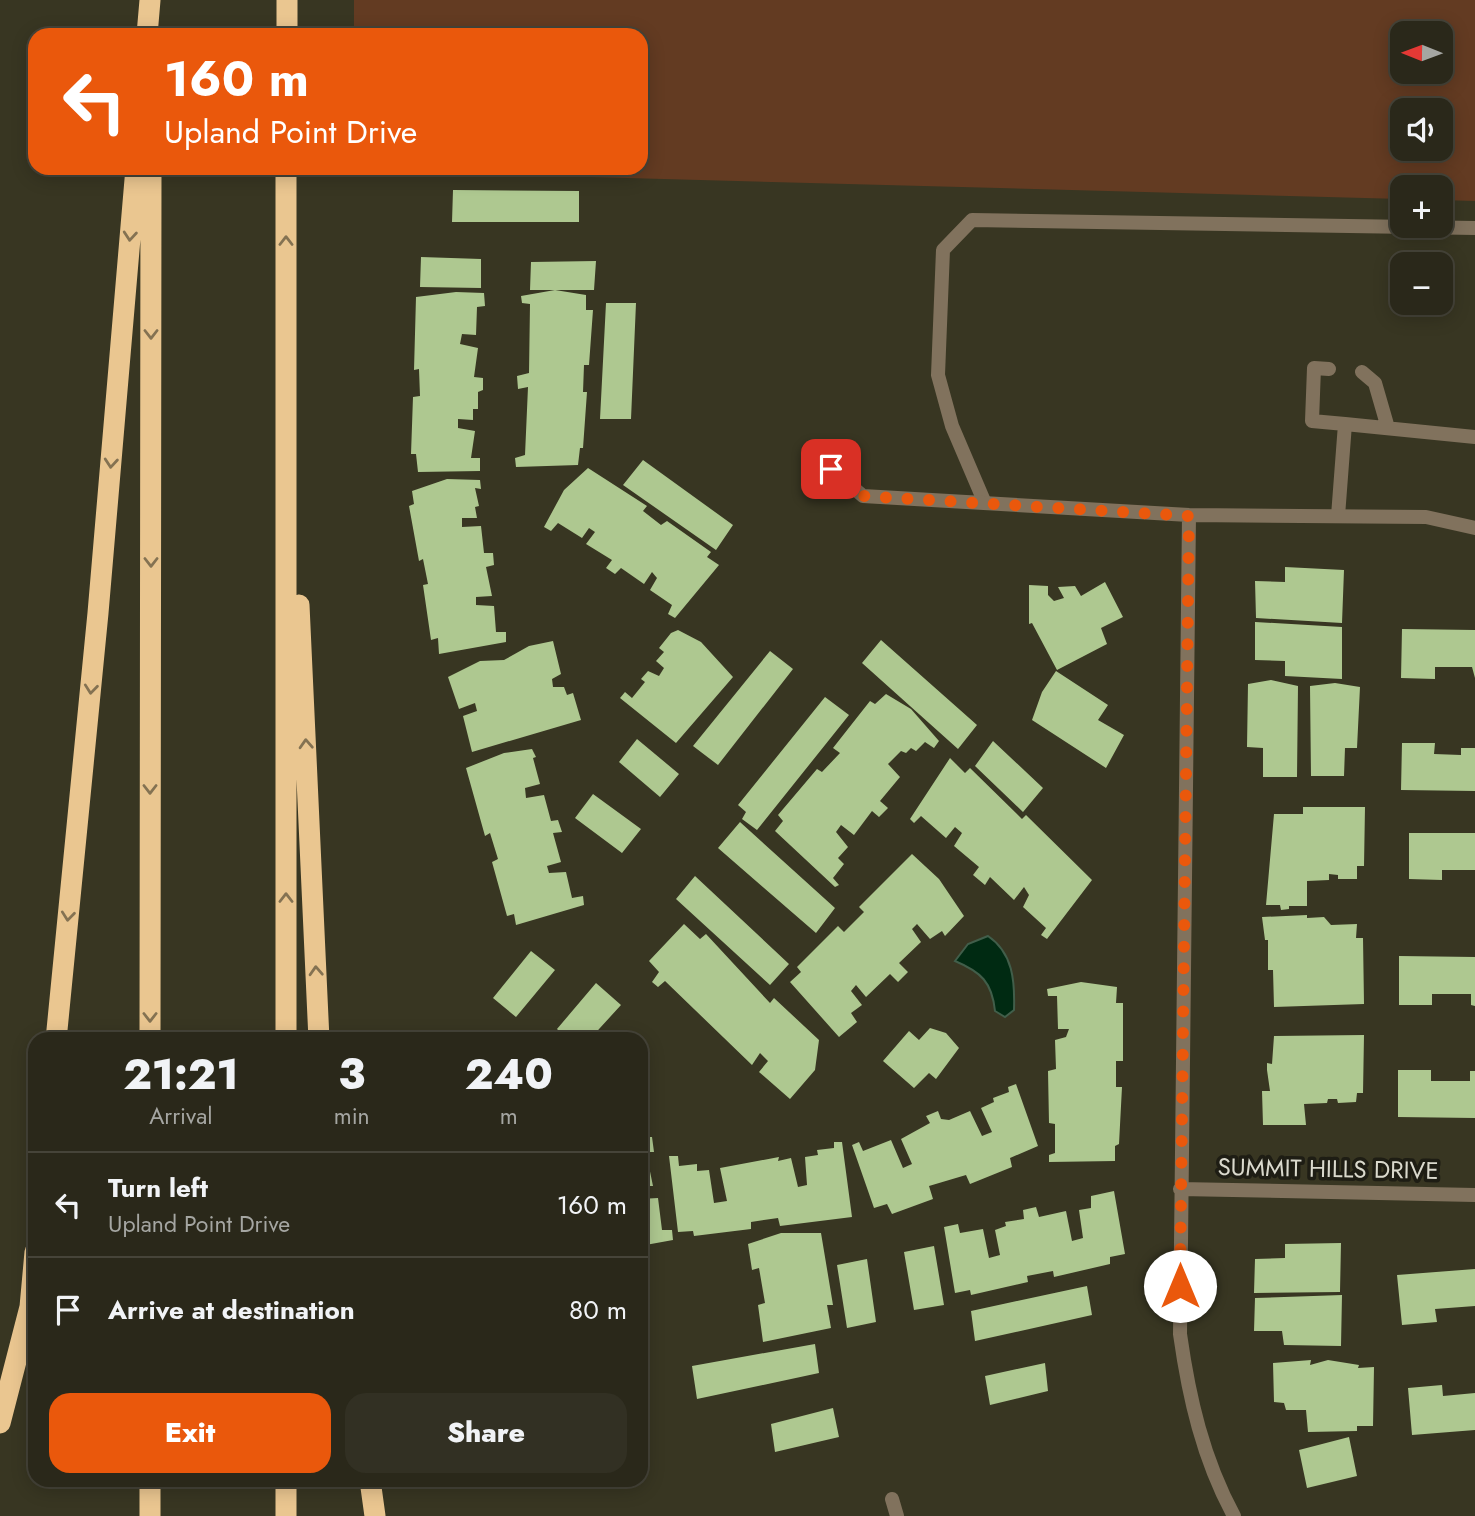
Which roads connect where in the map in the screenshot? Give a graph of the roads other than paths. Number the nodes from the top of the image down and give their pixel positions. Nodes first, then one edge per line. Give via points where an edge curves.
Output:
1 (151, 0) edge
2 (287, 0) edge
3 (149, 28) edge
4 (287, 28) edge
5 (135, 175) edge
6 (151, 175) edge
7 (286, 175) edge
8 (1475, 228) edge
9 (286, 309) junction
10 (1329, 369) dead end
11 (1362, 372) dead end
12 (1345, 424) junction
13 (1388, 428) junction
14 (1475, 437) edge
15 (831, 469) dead end
16 (984, 502) junction
17 (1189, 516) junction
18 (1338, 516) junction
19 (1475, 528) edge
20 (57, 1032) edge
21 (150, 1032) edge
22 (286, 1032) edge
23 (319, 1032) edge
24 (1180, 1189) junction
25 (1475, 1195) edge
26 (28, 1315) edge
27 (0, 1423) edge
28 (150, 1487) edge
29 (286, 1487) edge
30 (371, 1487) edge
31 (892, 1499) dead end
32 (149, 1516) edge
33 (286, 1516) edge
34 (374, 1516) edge
35 (897, 1516) edge
36 (1234, 1516) edge

1 - 3 highway
2 - 4 highway
5 -> 20 highway
6 -> 21 highway
9 -> 7 highway
8 - 16 street via 972,220 943,250 938,375 952,426
22 -> 9 highway
23 -> 9 highway
10 - 12 street via 1314,368 1312,421
11 - 13 street via 1375,383
12 - 13 street
12 - 18 street
13 - 14 street
15 - 16 street via 863,496
16 - 17 street
17 - 18 street
17 - 24 street
18 - 19 street via 1426,517
24 - 25 street, SUMMIT HILLS DRIVE
24 - 36 street via 1181,1334 1188,1391 1203,1447
26 - 27 highway
28 - 32 highway
29 - 33 highway
30 - 34 highway
31 - 35 street

